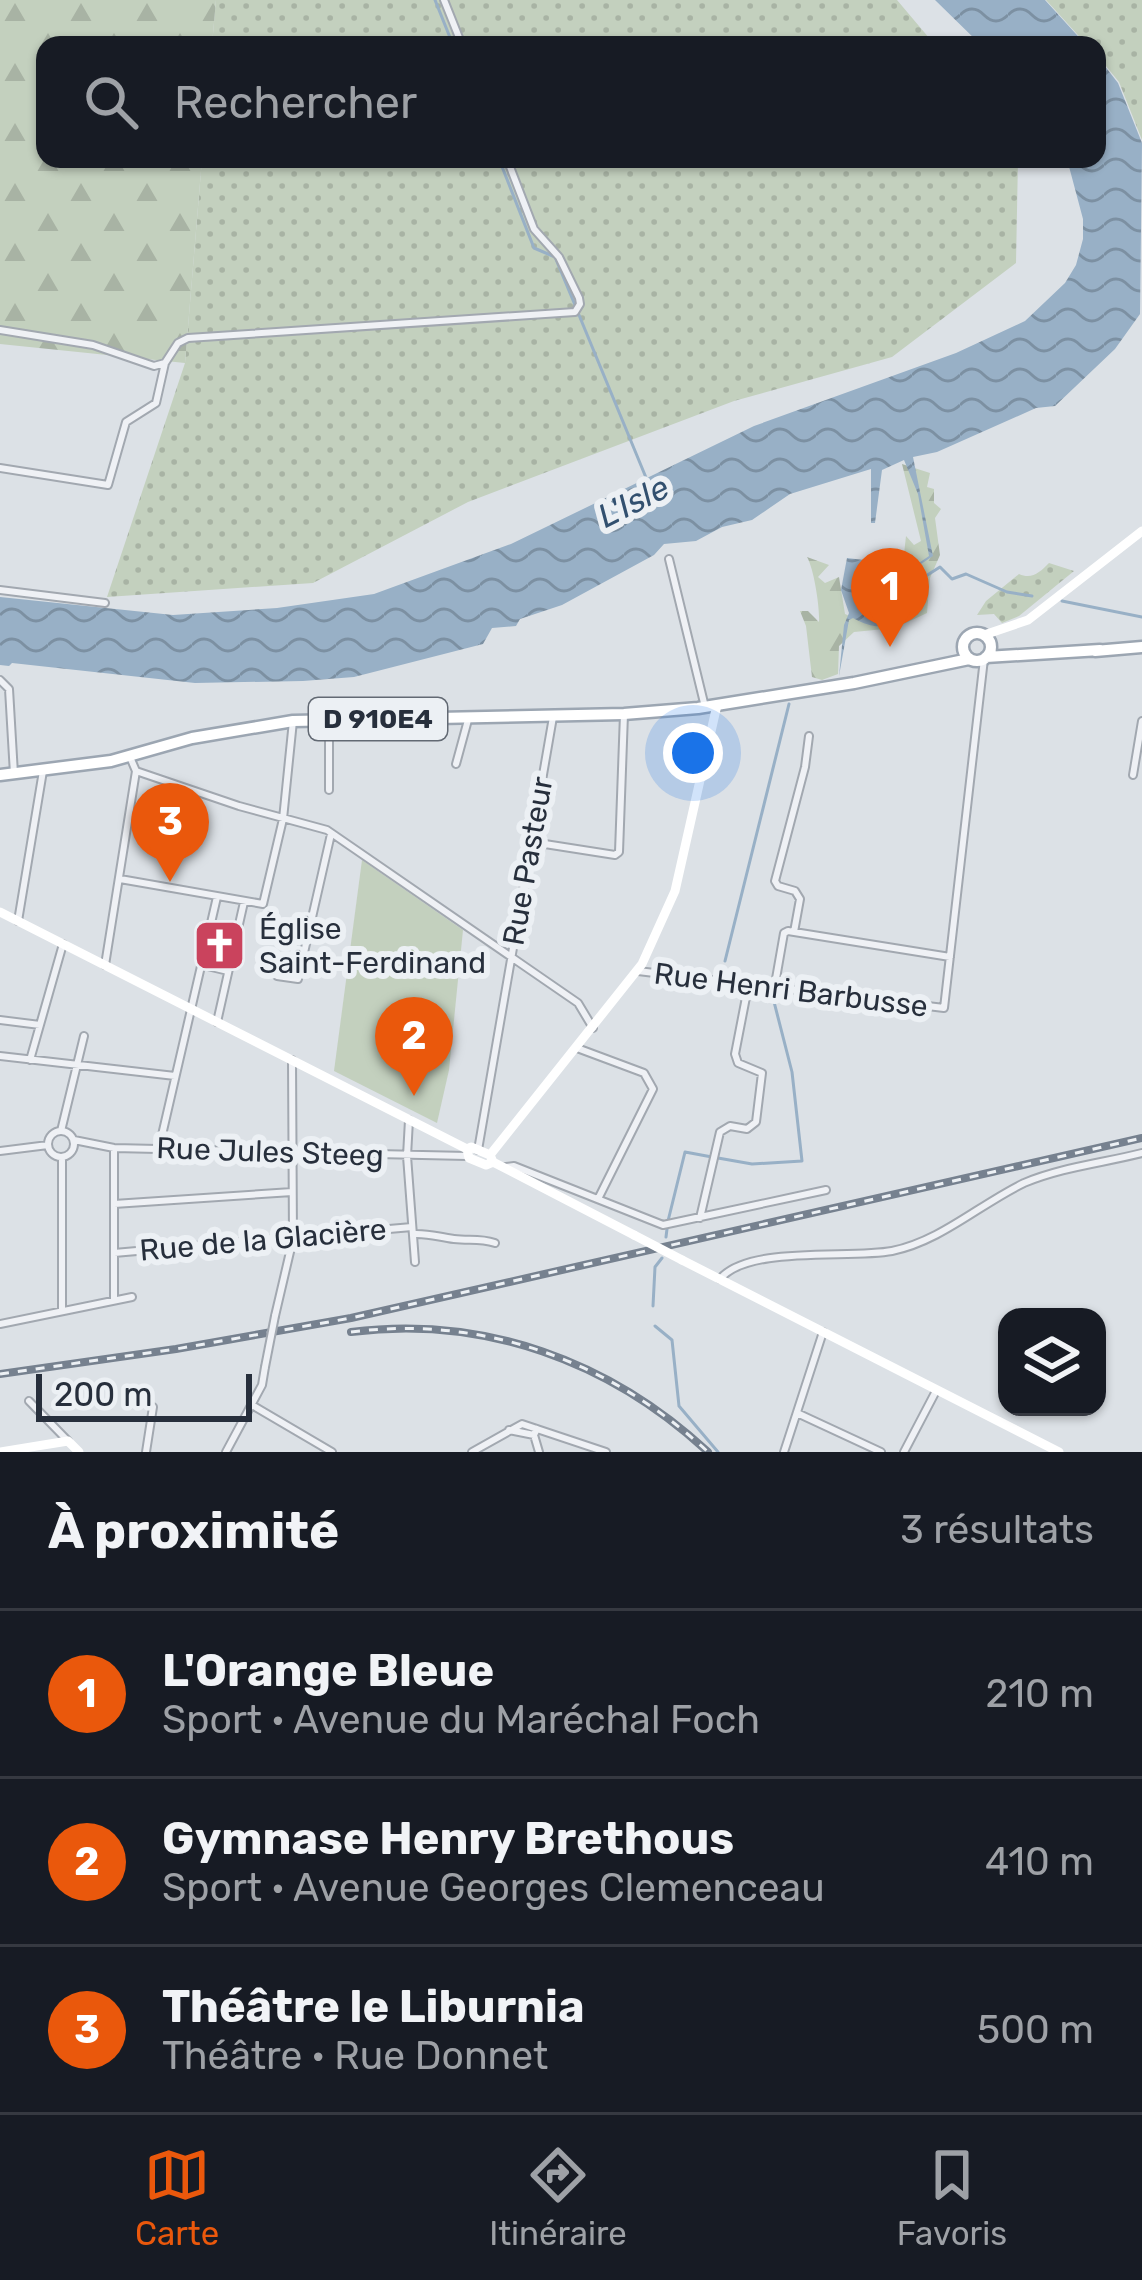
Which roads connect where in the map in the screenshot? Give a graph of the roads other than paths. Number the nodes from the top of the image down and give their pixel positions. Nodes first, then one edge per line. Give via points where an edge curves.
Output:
1 (444, 0) edge
2 (458, 36) edge
3 (510, 168) edge
4 (0, 330) edge
5 (165, 363) junction
6 (0, 468) edge
7 (1142, 531) edge
8 (669, 560) dead end
9 (0, 590) edge
10 (105, 603) dead end
11 (1142, 647) edge
12 (980, 651) junction
13 (0, 680) edge
14 (711, 706) junction
15 (554, 713) junction
16 (624, 714) junction
17 (468, 716) junction
18 (328, 720) junction
19 (1142, 721) edge
20 (293, 722) junction
21 (808, 736) dead end
22 (130, 755) junction
23 (456, 764) dead end
24 (44, 770) junction
25 (136, 771) junction
26 (7, 775) edge
27 (1133, 776) dead end
28 (329, 790) dead end
29 (284, 819) junction
30 (331, 832) junction
31 (532, 842) junction
32 (120, 879) junction
33 (217, 897) junction
34 (244, 902) junction
35 (0, 912) edge
36 (18, 921) junction
37 (794, 932) junction
38 (63, 944) junction
39 (950, 957) junction
40 (512, 959) junction
41 (202, 964) junction
42 (106, 965) junction
43 (229, 971) junction
44 (638, 971) junction
45 (277, 976) dead end
46 (748, 987) junction
47 (774, 990) junction
48 (192, 1009) junction
49 (0, 1020) edge
50 (217, 1022) junction
51 (40, 1025) junction
52 (593, 1028) junction
53 (84, 1036) dead end
54 (577, 1048) junction
55 (0, 1056) edge
56 (30, 1060) junction
57 (292, 1060) junction
58 (77, 1065) junction
59 (176, 1076) junction
60 (409, 1120) junction
61 (61, 1131) junction
62 (74, 1140) junction
63 (48, 1145) junction
64 (114, 1148) junction
65 (159, 1148) junction
66 (0, 1151) edge
67 (471, 1152) junction
68 (291, 1153) junction
69 (1142, 1153) edge
70 (406, 1156) junction
71 (62, 1158) junction
72 (495, 1161) junction
73 (826, 1190) dead end
74 (292, 1192) junction
75 (598, 1199) junction
76 (114, 1204) junction
77 (700, 1218) junction
78 (412, 1230) junction
79 (293, 1239) junction
80 (495, 1243) dead end
81 (114, 1253) junction
82 (415, 1262) dead end
83 (720, 1279) junction
84 (132, 1297) dead end
85 (115, 1300) junction
86 (62, 1311) junction
87 (0, 1324) edge
88 (823, 1332) junction
89 (936, 1390) junction
90 (29, 1401) dead end
91 (252, 1405) junction
92 (152, 1407) dead end
93 (796, 1413) junction
94 (536, 1432) junction
95 (68, 1441) junction
96 (604, 1450) edge
97 (0, 1452) edge
98 (80, 1452) edge
99 (146, 1452) edge
100 (226, 1452) edge
101 (332, 1452) edge
102 (472, 1452) edge
103 (539, 1452) edge
104 (784, 1452) edge
105 (881, 1452) edge
106 (904, 1452) edge
107 (1059, 1452) edge

1 - 2 street
3 - 5 street via 534,230 559,256 579,298 574,312 188,338
4 - 5 street
5 - 6 street via 156,403 122,429 108,485
7 - 12 main road
8 - 14 street
9 - 10 street
11 - 12 main road, D 910E4
12 - 14 main road, D 910E4
12 - 39 street
13 - 26 street via 9,689
14 - 16 main road, D 910E4
14 - 44 main road via 675,891
15 - 16 main road, D 910E4
15 - 17 main road, D 910E4
15 - 31 street, Rue Pasteur
16 - 31 street via 619,852
17 - 18 main road, D 910E4
17 - 23 street
18 - 20 main road, D 910E4
18 - 28 street
19 - 27 street
20 - 22 main road, D 910E4
20 - 29 street
21 - 37 street via 776,881 800,899
22 - 24 main road, D 910E4
22 - 25 street
24 - 26 main road, D 910E4
24 - 36 street
25 - 29 street
25 - 32 street
29 - 30 street
29 - 34 street via 263,904
30 - 40 street
30 - 45 street via 298,979
31 - 40 street, Rue Pasteur
32 - 33 street
32 - 42 street
33 - 34 street
33 - 41 street
34 - 43 street
35 - 36 main road
36 - 38 main road
37 - 39 street
37 - 47 street via 784,933
38 - 42 main road
38 - 51 street
39 - 47 street, Rue Henri Barbusse via 944,1009
40 - 52 street via 578,1003
40 - 67 street, Rue Pasteur
41 - 43 street
41 - 48 street
42 - 48 main road
43 - 50 street
44 - 46 street, Rue Henri Barbusse
44 - 52 main road
46 - 47 street, Rue Henri Barbusse
46 - 77 street via 735,1054 763,1073 756,1122 720,1132
48 - 50 main road
48 - 59 street
49 - 51 street
50 - 57 main road
51 - 56 street
52 - 54 main road
53 - 58 street
54 - 72 main road
54 - 75 street via 644,1073 653,1089
55 - 56 street
56 - 58 street
57 - 60 main road
57 - 68 street
58 - 59 street
58 - 61 street
59 - 65 street
60 - 67 main road
60 - 70 street
61 - 62 street
61 - 63 street
62 - 64 street, Rue Jules Steeg
62 - 71 street
63 - 66 street
63 - 71 street
64 - 65 street, Rue Jules Steeg
64 - 76 street
65 - 68 street, Rue Jules Steeg
67 - 70 street, Rue Jules Steeg
67 - 72 main road
68 - 70 street, Rue Jules Steeg
68 - 74 street
69 - 83 street via 1025,1183 897,1250 765,1260
70 - 78 street
71 - 86 street
72 - 75 street
72 - 83 main road, bridge
73 - 77 street
74 - 76 street
74 - 79 street
75 - 77 street via 663,1225
76 - 81 street
78 - 79 street, Rue de la Glacière
78 - 80 street, Rue de la Glacière
78 - 82 street
79 - 81 street, Rue de la Glacière
79 - 91 street, bridge
81 - 85 street
83 - 88 main road
84 - 85 street
85 - 86 street
86 - 87 street
88 - 89 main road
88 - 93 street
89 - 106 street
89 - 107 main road
90 - 95 street
91 - 100 street
91 - 101 street
92 - 99 street
93 - 104 street
93 - 105 street
94 - 96 street
94 - 102 street via 522,1424
94 - 103 street
95 - 97 main road
95 - 98 main road

